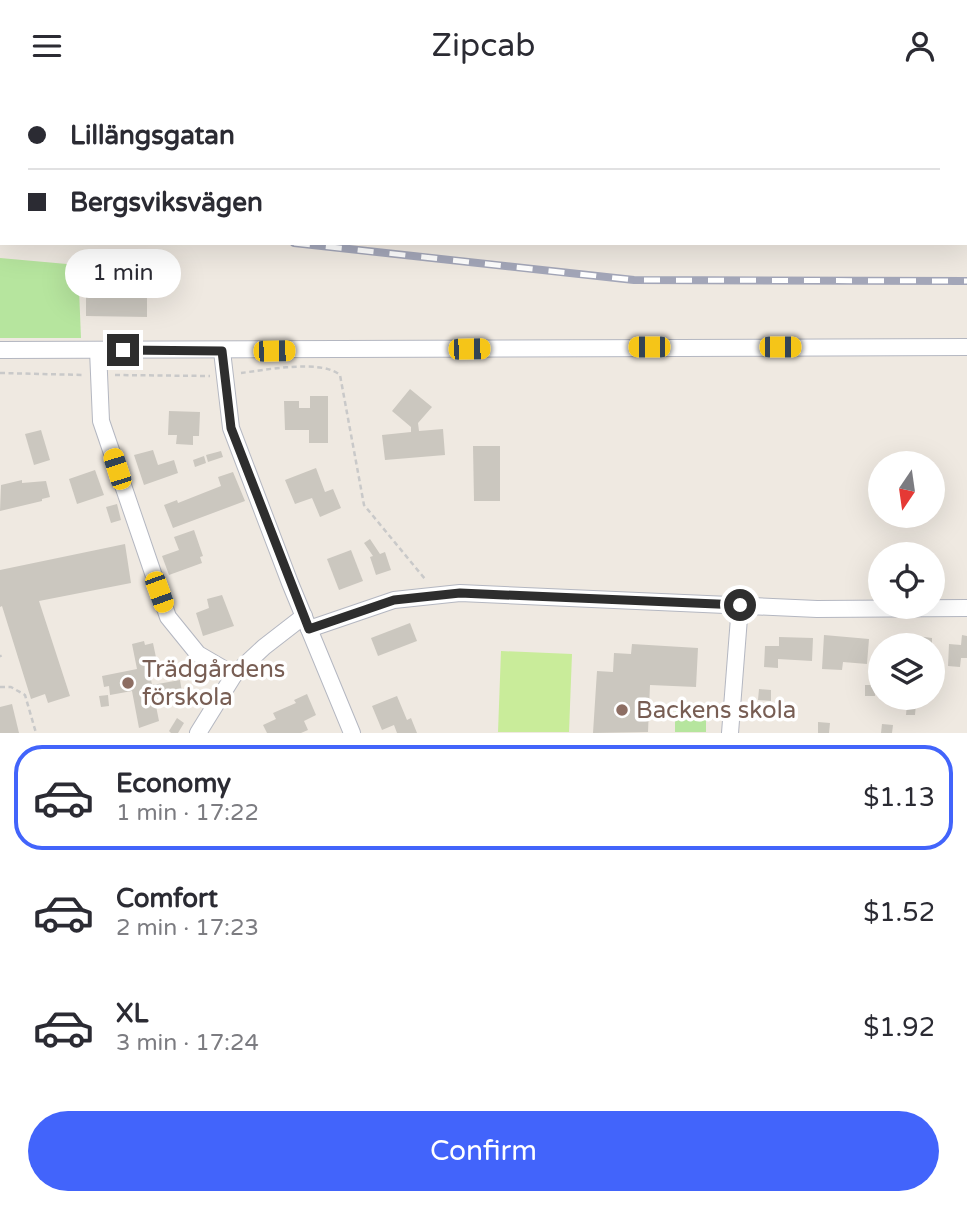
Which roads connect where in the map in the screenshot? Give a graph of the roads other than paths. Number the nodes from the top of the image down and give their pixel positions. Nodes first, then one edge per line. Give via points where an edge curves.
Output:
1 (967, 347) edge
2 (0, 350) edge
3 (98, 350) junction
4 (222, 351) junction
5 (740, 605) junction
6 (967, 608) edge
7 (307, 623) junction
8 (234, 675) junction
9 (198, 733) edge
10 (352, 733) edge
11 (730, 733) edge

1 - 4 street
2 - 3 street
3 - 4 street
3 - 8 street via 101,421 168,617 198,655
4 - 7 street via 231,428
5 - 6 street
5 - 7 street via 460,593 394,600
5 - 11 street
7 - 8 street via 264,647
7 - 10 street
8 - 9 street

